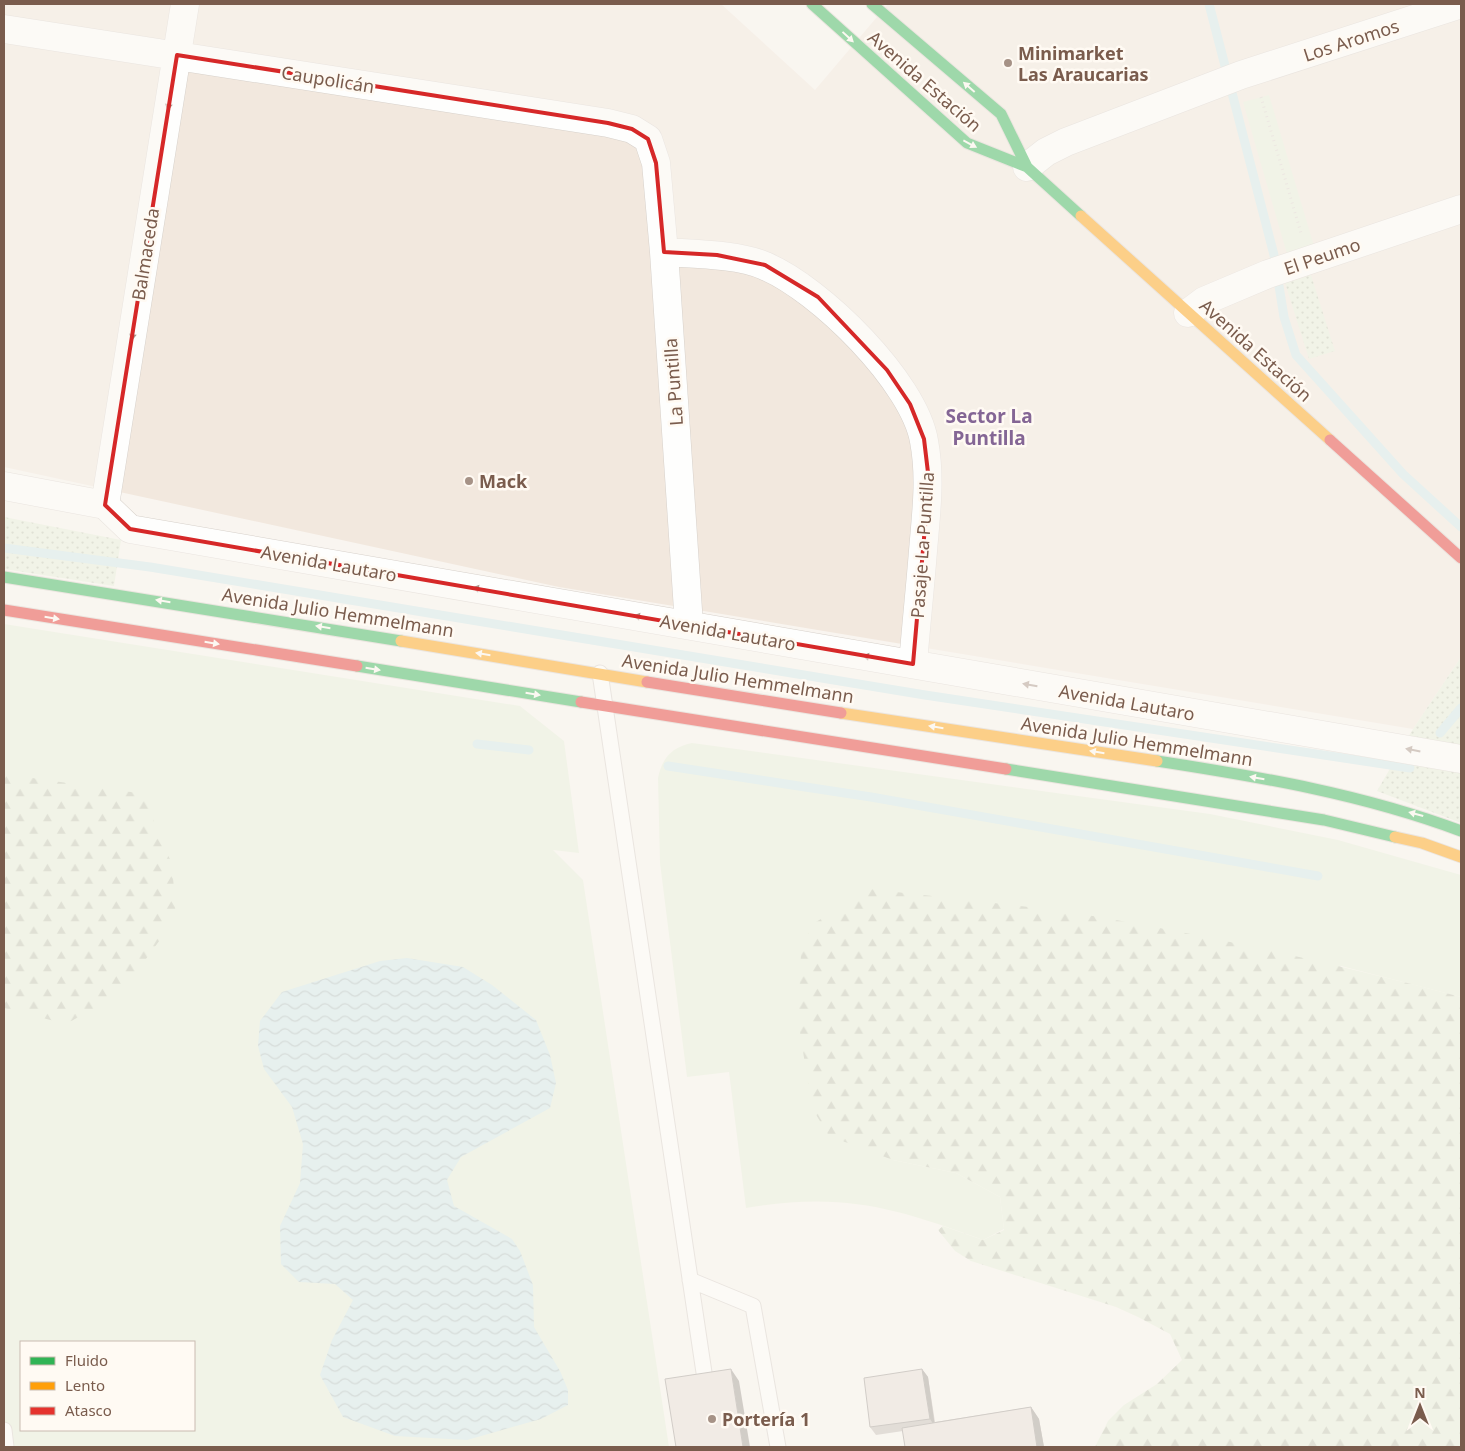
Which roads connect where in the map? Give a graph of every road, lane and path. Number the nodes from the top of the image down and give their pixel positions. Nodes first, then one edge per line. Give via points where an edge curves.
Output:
1 (185, 4) edge
2 (812, 4) edge
3 (872, 4) edge
4 (1461, 4) edge
5 (4, 29) edge
6 (177, 55) junction
7 (1238, 77) junction
8 (648, 139) joint
9 (1027, 167) junction
10 (1461, 209) edge
11 (664, 252) junction
12 (1287, 268) junction
13 (1188, 313) junction
14 (4, 486) edge
15 (105, 505) junction
16 (1461, 558) edge
17 (4, 577) edge
18 (4, 610) edge
19 (689, 625) junction
20 (913, 664) junction
21 (600, 673) junction
22 (605, 705) junction
23 (1461, 759) edge
24 (1461, 831) edge
25 (1461, 857) edge
26 (690, 1280) junction
27 (706, 1386) edge
28 (4, 1430) edge
29 (6, 1447) edge
30 (778, 1447) edge

1 - 6 street, Balmaceda
2 -> 9 main road, Avenida Estación via 967,143
9 -> 3 main road, Avenida Estación via 1001,114
4 - 7 street, Los Aromos
5 - 6 street, Caupolicán
6 - 8 street, Caupolicán via 608,123 632,128
6 -> 15 street, Balmaceda
7 - 9 street, Los Aromos via 1066,142
7 - 12 path
8 - 11 street, La Puntilla via 656,164
9 - 13 main road, Avenida Estación
10 - 12 street, El Peumo
11 - 19 street, La Puntilla
11 - 20 street, Pasaje La Puntilla via 717,255 765,265 818,297 887,370 910,404 924,439 929,480
12 - 13 street, El Peumo via 1204,301
13 - 16 main road, Avenida Estación
14 - 15 street
19 -> 15 street, Avenida Lautaro via 130,529
21 -> 17 main road, Avenida Julio Hemmelmann
18 -> 22 main road
20 -> 19 street, Avenida Lautaro
23 -> 20 street, Avenida Lautaro
21 - 22 lane
24 -> 21 main road, Avenida Julio Hemmelmann via 1429,818 1329,790 671,687
22 - 25 main road via 1324,820 1422,842
22 - 26 lane
26 - 27 lane
26 - 30 lane via 753,1306
28 - 29 lane

